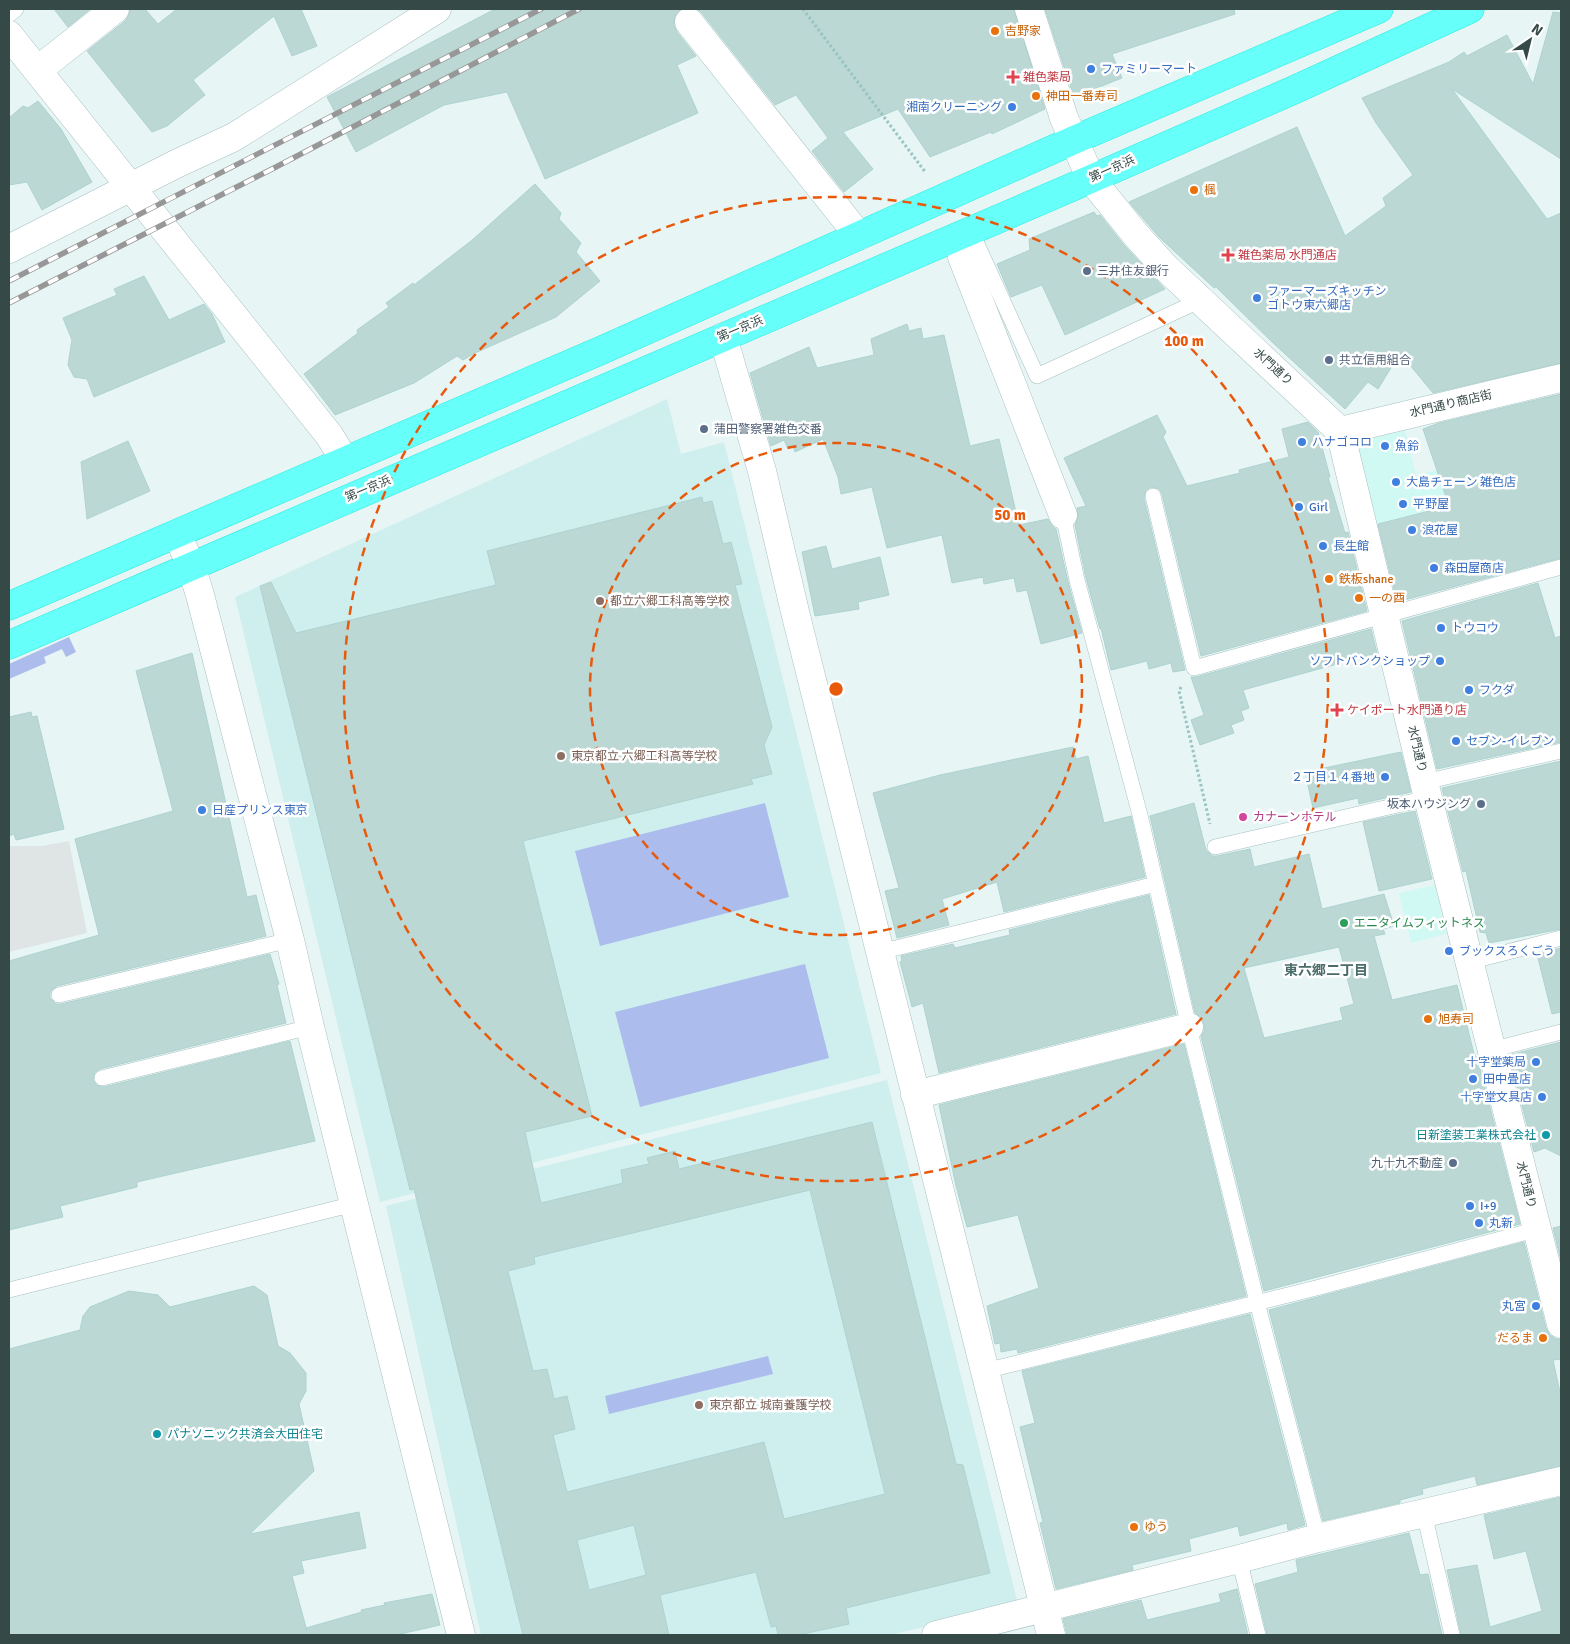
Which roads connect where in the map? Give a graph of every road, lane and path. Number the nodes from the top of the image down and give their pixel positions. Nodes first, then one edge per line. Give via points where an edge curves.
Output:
1 (16, 9) edge
2 (115, 9) edge
3 (437, 9) edge
4 (804, 9) edge
5 (1029, 9) edge
6 (1380, 9) edge
7 (1470, 9) edge
8 (9, 15) edge
9 (689, 22) dead end
10 (9, 35) edge
11 (38, 70) junction
12 (1074, 140) junction
13 (928, 176) dead end
14 (1090, 179) junction
15 (132, 187) junction
16 (971, 231) junction
17 (859, 236) junction
18 (9, 249) edge
19 (962, 257) dead end
20 (1201, 300) junction
21 (723, 337) junction
22 (1561, 378) edge
23 (1340, 431) junction
24 (345, 461) junction
25 (1153, 496) dead end
26 (1063, 514) joint
27 (177, 534) junction
28 (191, 566) junction
29 (1561, 567) edge
30 (9, 606) edge
31 (1386, 616) junction
32 (9, 645) edge
33 (1194, 668) junction
34 (1561, 751) edge
35 (1426, 790) junction
36 (1215, 847) joint
37 (1156, 884) junction
38 (1561, 938) edge
39 (290, 940) junction
40 (880, 952) junction
41 (1469, 962) junction
42 (59, 995) dead end
43 (310, 1027) junction
44 (1189, 1027) junction
45 (1561, 1032) edge
46 (1491, 1050) junction
47 (102, 1078) dead end
48 (915, 1095) junction
49 (354, 1204) junction
50 (1538, 1229) junction
51 (9, 1290) edge
52 (1257, 1302) junction
53 (1561, 1324) edge
54 (985, 1371) junction
55 (1561, 1481) edge
56 (1424, 1513) junction
57 (1318, 1538) junction
58 (1239, 1559) junction
59 (1045, 1608) junction
60 (461, 1635) edge
61 (936, 1635) edge
62 (1051, 1635) edge
63 (1258, 1635) edge
64 (1452, 1635) edge

1 - 8 lane
2 - 11 street
3 - 15 street via 234,137
4 - 13 path
5 - 12 street, 水門通り
6 - 12 highway
7 - 14 highway, 第一京浜
9 - 17 street
10 - 11 street
11 - 15 street
12 - 14 street, 水門通り
12 - 17 highway
14 - 16 highway, 第一京浜
14 - 20 street, 水門通り via 1165,267
15 - 18 street
15 - 24 street via 329,435
16 - 20 lane via 1037,376
16 - 21 highway, 第一京浜
17 - 24 highway
19 - 26 street
20 - 23 street, 水門通り
21 - 28 highway, 第一京浜
21 - 40 street via 762,471
22 - 23 street, 水門通り商店街
23 - 31 street, 水門通り
24 - 27 highway
25 - 33 lane
26 - 37 lane via 1077,580
27 - 28 street
27 - 30 highway
28 - 32 highway, 第一京浜
28 - 39 street
29 - 31 lane
31 - 33 lane
31 - 35 street, 水門通り
33 - 36 path via 1179,691
34 - 35 lane
35 - 36 lane
35 - 41 street, 水門通り
37 - 40 lane
37 - 44 lane
38 - 41 lane
39 - 42 lane
39 - 43 street
40 - 48 street
41 - 46 street, 水門通り
43 - 47 lane
43 - 49 street
44 - 48 street
44 - 52 lane
45 - 46 lane
46 - 50 street, 水門通り
48 - 54 street
49 - 51 lane
49 - 60 street
50 - 52 lane
50 - 53 street, 水門通り
52 - 54 lane
52 - 57 lane
54 - 59 street
55 - 56 street
56 - 57 street
56 - 64 lane
57 - 58 street
58 - 59 street
58 - 63 lane
59 - 61 street
59 - 62 street

